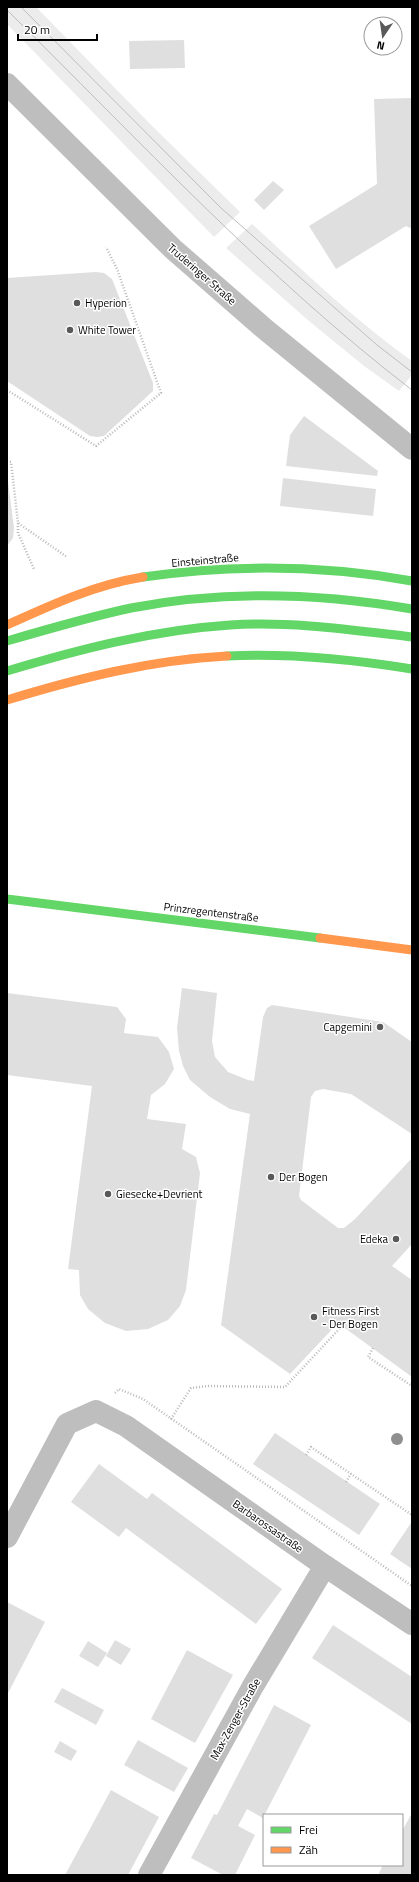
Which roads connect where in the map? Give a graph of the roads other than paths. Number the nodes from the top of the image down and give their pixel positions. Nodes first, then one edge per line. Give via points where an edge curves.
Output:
1 (7, 84) edge
2 (412, 449) edge
3 (412, 581) edge
4 (412, 609) edge
5 (7, 625) edge
6 (412, 637) edge
7 (7, 641) edge
8 (412, 669) edge
9 (7, 671) edge
10 (7, 700) edge
11 (7, 899) edge
12 (412, 950) edge
13 (7, 1537) edge
14 (325, 1566) junction
15 (412, 1624) edge
16 (149, 1875) edge

1 - 2 street, Truderinger Straße via 189,264
3 - 5 main road, Einsteinstraße via 311,568 255,568 178,574 102,586 72,596
4 - 7 main road via 368,600 291,595 180,601 117,611
6 - 9 main road via 338,628 231,625 117,640
8 - 10 main road via 324,655 213,657 144,664
11 - 12 main road, Prinzregentenstraße
13 - 14 street, Barbarossastraße via 67,1424 96,1411 126,1426
14 - 15 street, Barbarossastraße
14 - 16 street, Max-Zenger-Straße via 253,1686

